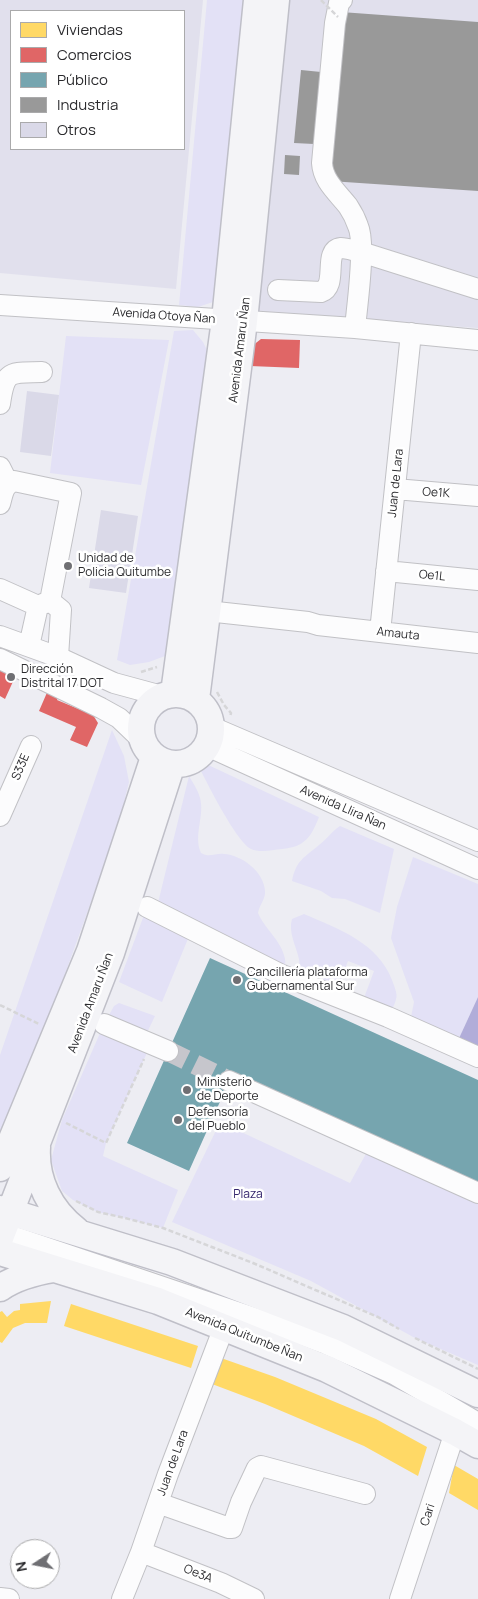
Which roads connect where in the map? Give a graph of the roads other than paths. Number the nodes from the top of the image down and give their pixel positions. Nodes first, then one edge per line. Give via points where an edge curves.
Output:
1 (257, 0) edge
2 (276, 0) edge
3 (340, 9) edge
4 (361, 252) junction
5 (478, 289) edge
6 (278, 290) dead end
7 (0, 306) edge
8 (235, 321) junction
9 (355, 328) junction
10 (411, 333) junction
11 (478, 340) edge
12 (42, 372) dead end
13 (0, 404) edge
14 (4, 475) edge
15 (395, 490) junction
16 (478, 496) edge
17 (0, 504) edge
18 (386, 571) junction
19 (478, 580) edge
20 (0, 589) edge
21 (44, 603) junction
22 (207, 611) junction
23 (380, 632) junction
24 (0, 636) edge
25 (478, 644) edge
26 (29, 646) junction
27 (58, 657) junction
28 (0, 659) edge
29 (177, 696) junction
30 (209, 737) junction
31 (31, 746) dead end
32 (156, 754) junction
33 (0, 816) edge
34 (478, 841) edge
35 (478, 869) edge
36 (147, 907) dead end
37 (104, 1024) dead end
38 (159, 1048) tunnel mouth
39 (478, 1057) edge
40 (229, 1081) tunnel mouth
41 (38, 1140) junction
42 (5, 1147) edge
43 (0, 1168) edge
44 (478, 1193) edge
45 (2, 1229) edge
46 (81, 1234) junction
47 (57, 1269) junction
48 (0, 1288) edge
49 (224, 1327) junction
50 (478, 1394) edge
51 (467, 1427) edge
52 (478, 1445) edge
53 (365, 1494) dead end
54 (158, 1503) junction
55 (142, 1552) junction
56 (121, 1594) edge
57 (0, 1598) edge
58 (9, 1599) edge
59 (254, 1599) edge
60 (400, 1599) edge

1 - 8 main road, Avenida Amaru Ñan
2 - 8 main road, Avenida Amaru Ñan
3 - 4 street via 339,3 334,23 322,163 328,183 349,207 360,229
4 - 5 street
4 - 6 street via 336,250 332,255 329,286 322,292
4 - 9 street
7 - 8 street, Avenida Otoya Ñan
8 - 9 street, Avenida Otoya Ñan
8 - 22 main road, Avenida Amaru Ñan
8 - 29 main road, Avenida Amaru Ñan
9 - 10 street, Avenida Otoya Ñan
10 - 11 street, Avenida Otoya Ñan
10 - 15 street, Juan de Lara
12 - 13 street via 17,373 8,377 3,384
14 - 17 street
14 - 21 street via 14,481 71,493
15 - 16 street, Oe1K
15 - 18 street, Juan de Lara
18 - 19 street, Oe1L
18 - 23 street, Juan de Lara
20 - 21 street
21 - 26 street
21 - 27 street via 61,610
22 - 23 street, Amauta
22 - 29 main road, Avenida Amaru Ñan
23 - 25 street, Amauta
24 - 26 street
26 - 27 street
27 - 29 street via 114,683
28 - 32 street via 119,718
29 - 30 main road via 207,711
29 - 32 main road via 151,704 144,715 141,728
30 - 32 main road via 198,757 186,763
30 - 34 street, Avenida Llira Ñan
30 - 35 street, Avenida Llira Ñan
31 - 33 street, S33E
32 - 41 main road, Avenida Amaru Ñan via 111,953
32 - 42 main road, Avenida Amaru Ñan via 90,952
36 - 39 street via 282,975
37 - 38 street
40 - 44 street
41 - 45 main road, Avenida Amaru Ñan
41 - 46 main road via 38,1167 45,1193 60,1216
42 - 43 main road, Avenida Amaru Ñan
45 - 46 main road
45 - 47 main road, Avenida Quitumbe Ñan
45 - 51 street via 326,1344 394,1374
46 - 50 main road via 172,1262 343,1328
47 - 48 main road via 21,1277
47 - 49 main road, Avenida Quitumbe Ñan via 158,1301
49 - 51 main road, Avenida Quitumbe Ñan
49 - 54 street, Juan de Lara via 197,1381 163,1472
51 - 52 main road, Avenida Quitumbe Ñan
51 - 60 street, Cari
53 - 54 street via 261,1466 257,1468 241,1502 232,1528
54 - 55 street, Juan de Lara
55 - 56 street, Juan de Lara
55 - 59 street, Oe3A
57 - 58 street

